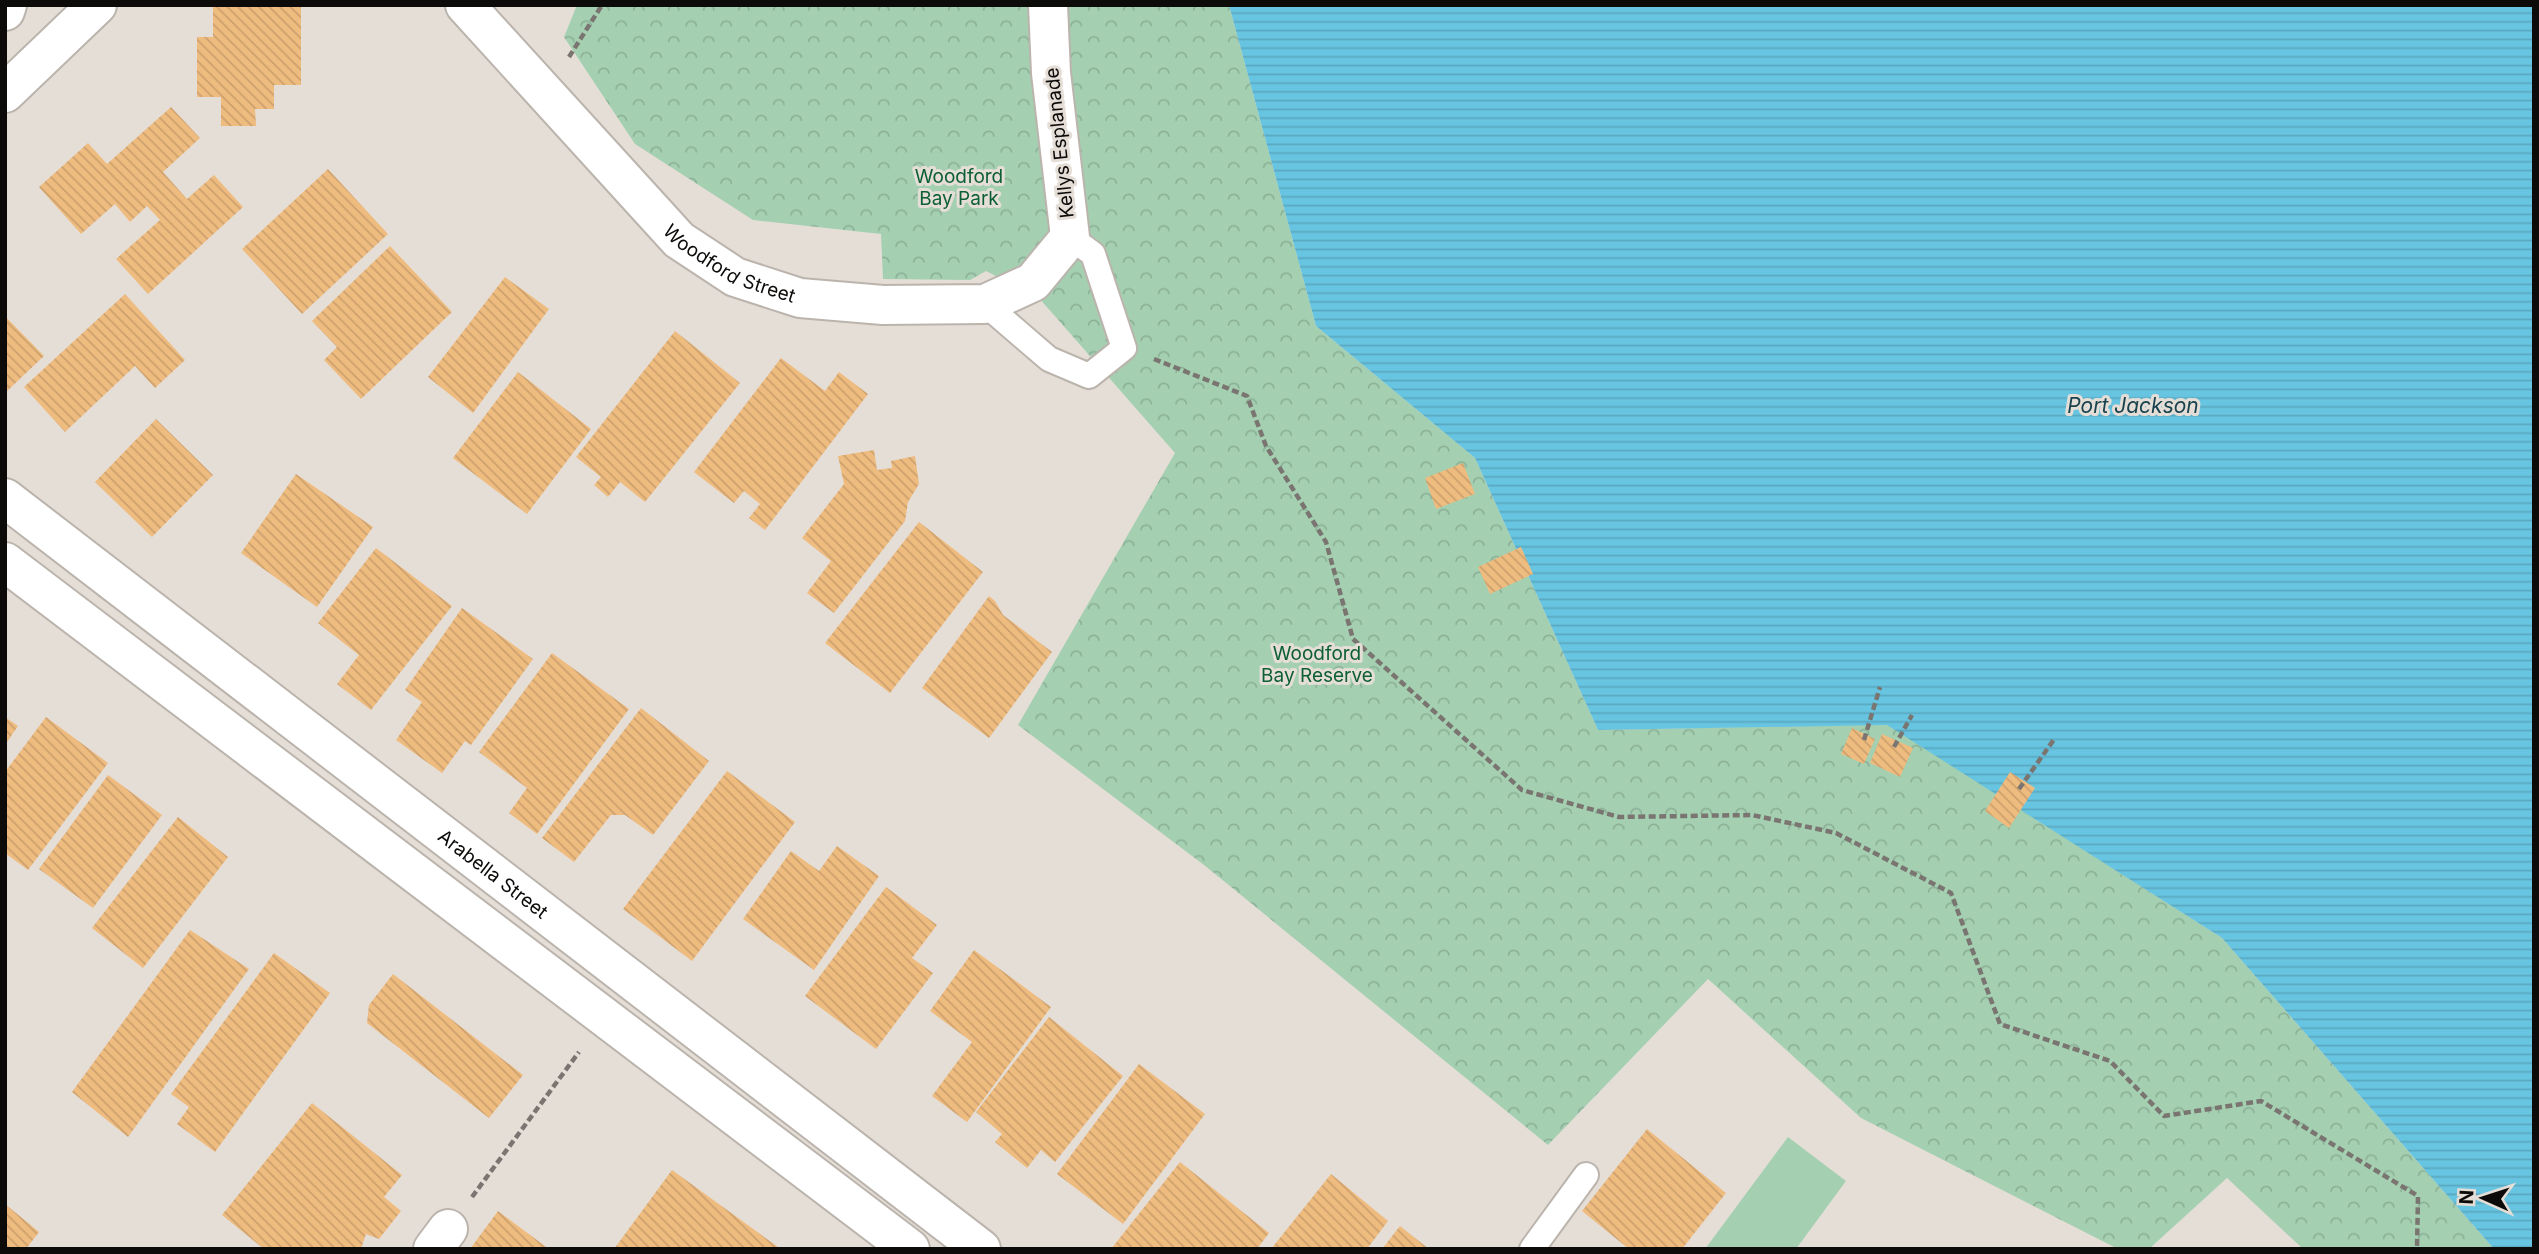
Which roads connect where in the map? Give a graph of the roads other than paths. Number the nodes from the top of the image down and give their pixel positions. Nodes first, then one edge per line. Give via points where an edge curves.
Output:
1 (6, 5) edge
2 (97, 5) edge
3 (465, 5) edge
4 (1048, 5) edge
5 (5, 11) edge
6 (5, 93) edge
7 (1070, 237) junction
8 (985, 304) junction
9 (5, 498) edge
10 (5, 562) edge
11 (1586, 1175) dead end
12 (910, 1249) edge
13 (981, 1249) edge
14 (1532, 1249) edge

1 - 5 street
2 - 6 street
3 - 8 street, Woodford Street via 679,240 735,277 800,298 883,305
4 - 7 street, Kellys Esplanade
7 - 8 street, Woodford Street via 1032,282
7 - 8 lane, Kellys Esplanade via 1093,254 1124,348 1089,376 1049,359
9 - 13 street, Arabella Street
10 - 12 street
11 - 14 lane

